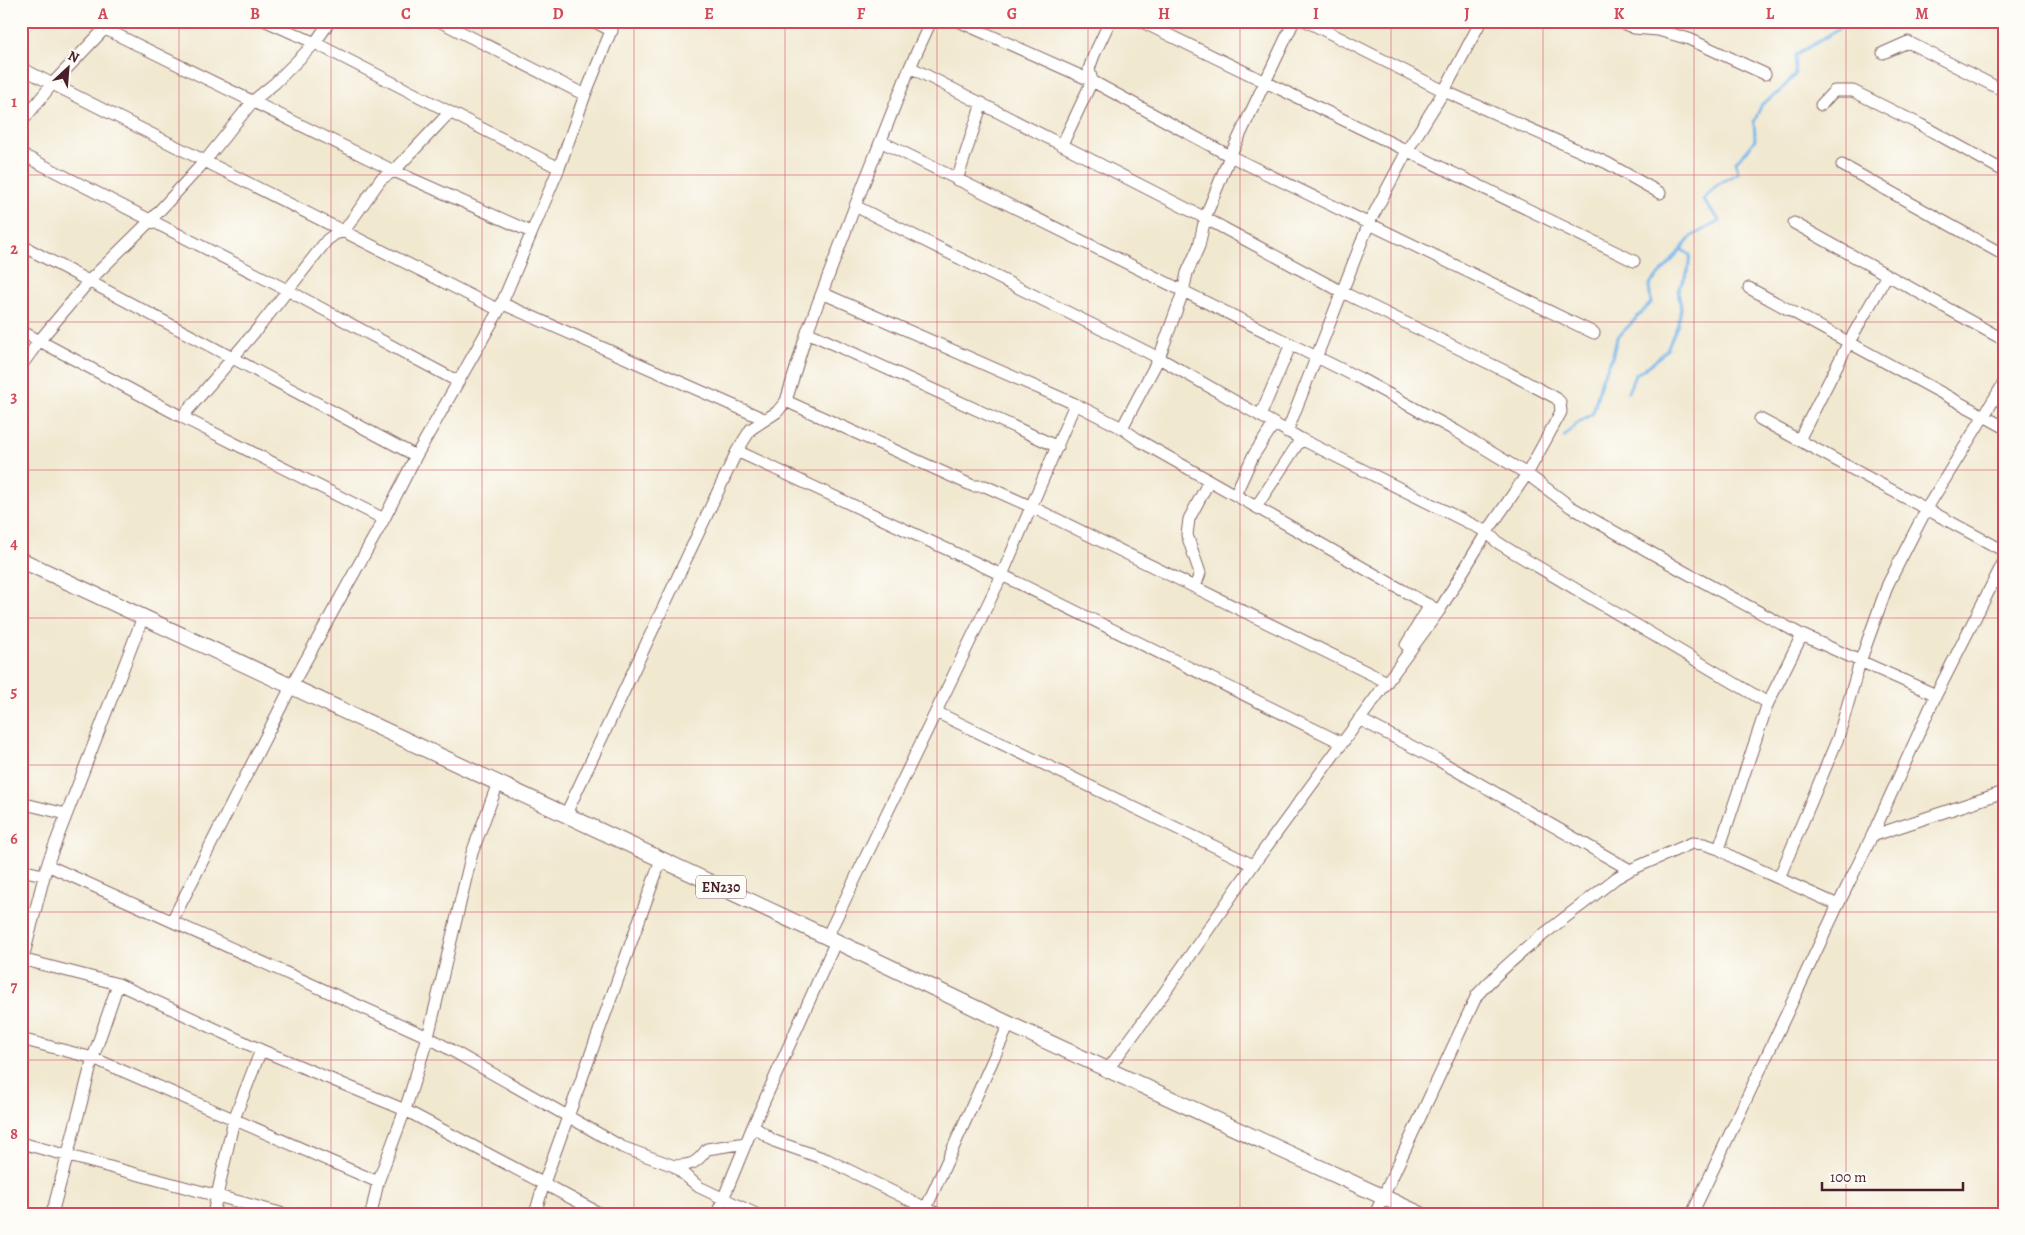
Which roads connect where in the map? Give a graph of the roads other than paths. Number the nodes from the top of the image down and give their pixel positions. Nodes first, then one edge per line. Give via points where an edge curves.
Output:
1 (89, 21) edge
2 (266, 21) edge
3 (330, 21) edge
4 (439, 21) edge
5 (593, 21) edge
6 (931, 21) edge
7 (958, 21) edge
8 (1110, 21) edge
9 (1140, 21) edge
10 (1294, 21) edge
11 (1306, 21) edge
12 (1481, 21) edge
13 (1618, 21) edge
14 (108, 25) edge
15 (613, 26) edge
16 (315, 43) junction
17 (1883, 53) dead end
18 (910, 67) junction
19 (21, 68) edge
20 (1765, 74) dead end
21 (1092, 81) junction
22 (1264, 82) junction
23 (53, 83) junction
24 (1444, 91) junction
25 (2004, 91) edge
26 (585, 95) junction
27 (253, 101) junction
28 (982, 103) junction
29 (1821, 104) dead end
30 (449, 113) junction
31 (21, 123) edge
32 (882, 142) junction
33 (1062, 146) junction
34 (1407, 151) junction
35 (21, 154) edge
36 (1230, 156) junction
37 (205, 161) junction
38 (1842, 165) dead end
39 (559, 168) junction
40 (394, 171) junction
41 (2004, 171) edge
42 (957, 180) junction
43 (1660, 193) dead end
44 (855, 206) junction
45 (1205, 218) junction
46 (151, 220) junction
47 (1370, 223) junction
48 (1794, 223) dead end
49 (344, 231) junction
50 (532, 232) junction
51 (21, 245) edge
52 (2004, 255) edge
53 (1634, 261) dead end
54 (1887, 275) junction
55 (89, 281) junction
56 (1749, 288) dead end
57 (289, 291) junction
58 (1183, 292) junction
59 (1342, 292) junction
60 (822, 293) junction
61 (500, 307) junction
62 (21, 331) edge
63 (807, 332) junction
64 (1594, 333) dead end
65 (40, 340) junction
66 (2004, 340) edge
67 (1849, 342) junction
68 (1292, 344) junction
69 (1317, 357) junction
70 (232, 358) junction
71 (1158, 358) junction
72 (21, 366) edge
73 (457, 381) junction
74 (2004, 383) edge
75 (786, 401) junction
76 (1075, 404) junction
77 (1260, 416) junction
78 (1985, 416) junction
79 (182, 417) junction
80 (764, 419) junction
81 (1760, 419) dead end
82 (1274, 424) junction
83 (2004, 427) edge
84 (1122, 428) junction
85 (1287, 432) junction
86 (1301, 439) junction
87 (1799, 440) junction
88 (1058, 447) junction
89 (737, 451) junction
90 (416, 456) junction
91 (1527, 474) junction
92 (1208, 483) dead end
93 (1235, 494) junction
94 (1032, 507) junction
95 (1256, 507) junction
96 (1927, 508) junction
97 (384, 519) junction
98 (1487, 532) junction
99 (2004, 551) edge
100 (21, 560) edge
101 (2004, 561) edge
102 (1002, 574) junction
103 (1195, 587) junction
104 (1434, 608) junction
105 (143, 617) junction
106 (1802, 635) junction
107 (1860, 662) junction
108 (1384, 681) junction
109 (291, 687) junction
110 (1936, 695) junction
111 (1768, 703) junction
112 (936, 712) junction
113 (1359, 719) junction
114 (1342, 743) junction
115 (498, 782) junction
116 (2004, 792) edge
117 (21, 803) edge
118 (66, 814) junction
119 (566, 814) junction
120 (1872, 836) junction
121 (1719, 849) junction
122 (662, 860) junction
123 (1253, 865) junction
124 (21, 870) edge
125 (45, 870) junction
126 (1630, 870) junction
127 (1779, 878) junction
128 (1838, 905) junction
129 (172, 921) junction
130 (831, 939) junction
131 (22, 961) edge
132 (118, 984) junction
133 (1009, 1024) junction
134 (428, 1037) junction
135 (21, 1039) edge
136 (260, 1050) junction
137 (93, 1058) junction
138 (1108, 1069) junction
139 (406, 1110) junction
140 (568, 1117) junction
141 (234, 1119) junction
142 (753, 1126) junction
143 (21, 1143) edge
144 (746, 1143) junction
145 (69, 1155) junction
146 (674, 1166) junction
147 (378, 1182) junction
148 (544, 1183) junction
149 (1382, 1196) junction
150 (218, 1197) junction
151 (724, 1199) junction
152 (926, 1208) junction
153 (52, 1214) edge
154 (213, 1214) edge
155 (284, 1214) edge
156 (371, 1214) edge
157 (535, 1214) edge
158 (601, 1214) edge
159 (717, 1214) edge
160 (756, 1214) edge
161 (938, 1214) edge
162 (1375, 1214) edge
163 (1420, 1214) edge
164 (1692, 1214) edge

1 - 14 street
2 - 16 street
3 - 16 street
4 - 26 street
5 - 15 street
6 - 18 street
7 - 21 street
8 - 21 street via 1089,69
9 - 22 street
10 - 22 street
11 - 24 street
12 - 24 street
13 - 20 street via 1634,28 1658,30 1689,39
14 - 23 street
14 - 27 street
15 - 26 street
16 - 27 street
16 - 30 street
17 - 25 street via 1908,42
18 - 28 street
18 - 32 street
19 - 23 street
21 - 33 street
21 - 36 street
22 - 34 street
22 - 36 street
23 - 31 street
23 - 37 street
24 - 34 street
24 - 43 street via 1607,163
26 - 39 street
27 - 37 street
27 - 40 street
28 - 33 street
28 - 42 street
29 - 41 street via 1834,91 1853,91
30 - 39 street
30 - 40 street
32 - 42 street
32 - 44 street
33 - 45 street
34 - 47 street
34 - 53 street
35 - 46 street
36 - 45 street
36 - 47 street
37 - 46 street
37 - 49 street
38 - 52 street
39 - 50 street
40 - 49 street via 381,179
40 - 50 street
42 - 58 street
44 - 60 street
44 - 71 street
45 - 58 street
45 - 59 street
46 - 55 street
46 - 57 street
47 - 59 street
47 - 64 street
48 - 54 street
49 - 57 street via 327,240
49 - 61 street
50 - 61 street
51 - 55 street
54 - 66 street
54 - 67 street
55 - 65 street
55 - 70 street
56 - 67 street
57 - 70 street
57 - 73 street
58 - 68 street
58 - 71 street
59 - 69 street
59 - 91 street via 1556,398 1560,402 1560,412
60 - 63 street
60 - 76 street
61 - 73 street
61 - 80 street
62 - 65 street
63 - 75 street
63 - 88 street
65 - 72 street
65 - 79 street
67 - 78 street
67 - 87 street
68 - 69 street
68 - 77 street
69 - 85 street
69 - 91 street via 1456,431
70 - 79 street
70 - 90 street
71 - 77 street
71 - 84 street
73 - 90 street
74 - 78 street
75 - 80 street via 777,412
75 - 94 street via 973,486 985,486
76 - 84 street
76 - 88 street
77 - 82 street
78 - 83 street
78 - 96 street
79 - 97 street
80 - 89 street via 751,429
81 - 87 street
82 - 85 street
82 - 93 street via 1253,456
84 - 93 street
85 - 86 street
86 - 95 street
86 - 98 street
87 - 96 street
88 - 94 street
89 - 102 street
89 - 119 street
90 - 97 street
91 - 98 street
91 - 106 street via 1571,507
92 - 103 street via 1189,518 1187,535 1200,573
93 - 95 street
94 - 102 street
94 - 103 street
95 - 104 street
96 - 99 street
96 - 107 street via 1888,584
97 - 109 street
98 - 104 street
98 - 111 street via 1513,552
100 - 105 main road, EN230
101 - 110 street
102 - 112 street
102 - 114 street
103 - 108 street
104 - 108 street
105 - 109 main road, EN230
105 - 118 street
106 - 107 street
106 - 111 street
107 - 110 street
107 - 127 street via 1838,738
108 - 113 street
109 - 115 main road, EN230
109 - 129 street
110 - 120 street
111 - 121 street
112 - 123 street
112 - 130 street
113 - 114 street
113 - 126 street via 1438,760
114 - 123 street
115 - 119 main road, EN230
115 - 134 street via 472,853
116 - 120 street
117 - 118 street
118 - 125 street
119 - 122 main road, EN230
120 - 128 street
121 - 126 street via 1692,843
121 - 127 street
122 - 130 main road, EN230
122 - 140 street
123 - 138 street
124 - 125 street
125 - 129 street
125 - 131 street
126 - 149 street via 1517,957 1477,995
127 - 128 street
128 - 164 street
129 - 134 street
130 - 133 main road, EN230
130 - 142 street
131 - 132 street
132 - 136 street
132 - 137 street
133 - 138 main road, EN230
133 - 152 street
134 - 139 street
134 - 140 street
135 - 137 street
136 - 139 street
136 - 141 street
137 - 141 street
137 - 145 street
138 - 149 main road, EN230
139 - 147 street
139 - 148 street
140 - 146 street via 622,1146
140 - 148 street
141 - 147 street
141 - 150 street
142 - 144 street
142 - 152 street via 774,1141 828,1160
143 - 145 street
144 - 146 street via 707,1149 691,1165
144 - 151 street
145 - 150 street
145 - 153 street
146 - 151 street via 699,1187
147 - 156 street
148 - 157 street
148 - 158 street
149 - 162 street
149 - 163 main road, EN230
150 - 154 street
150 - 155 street
151 - 159 street
151 - 160 street
152 - 161 street

